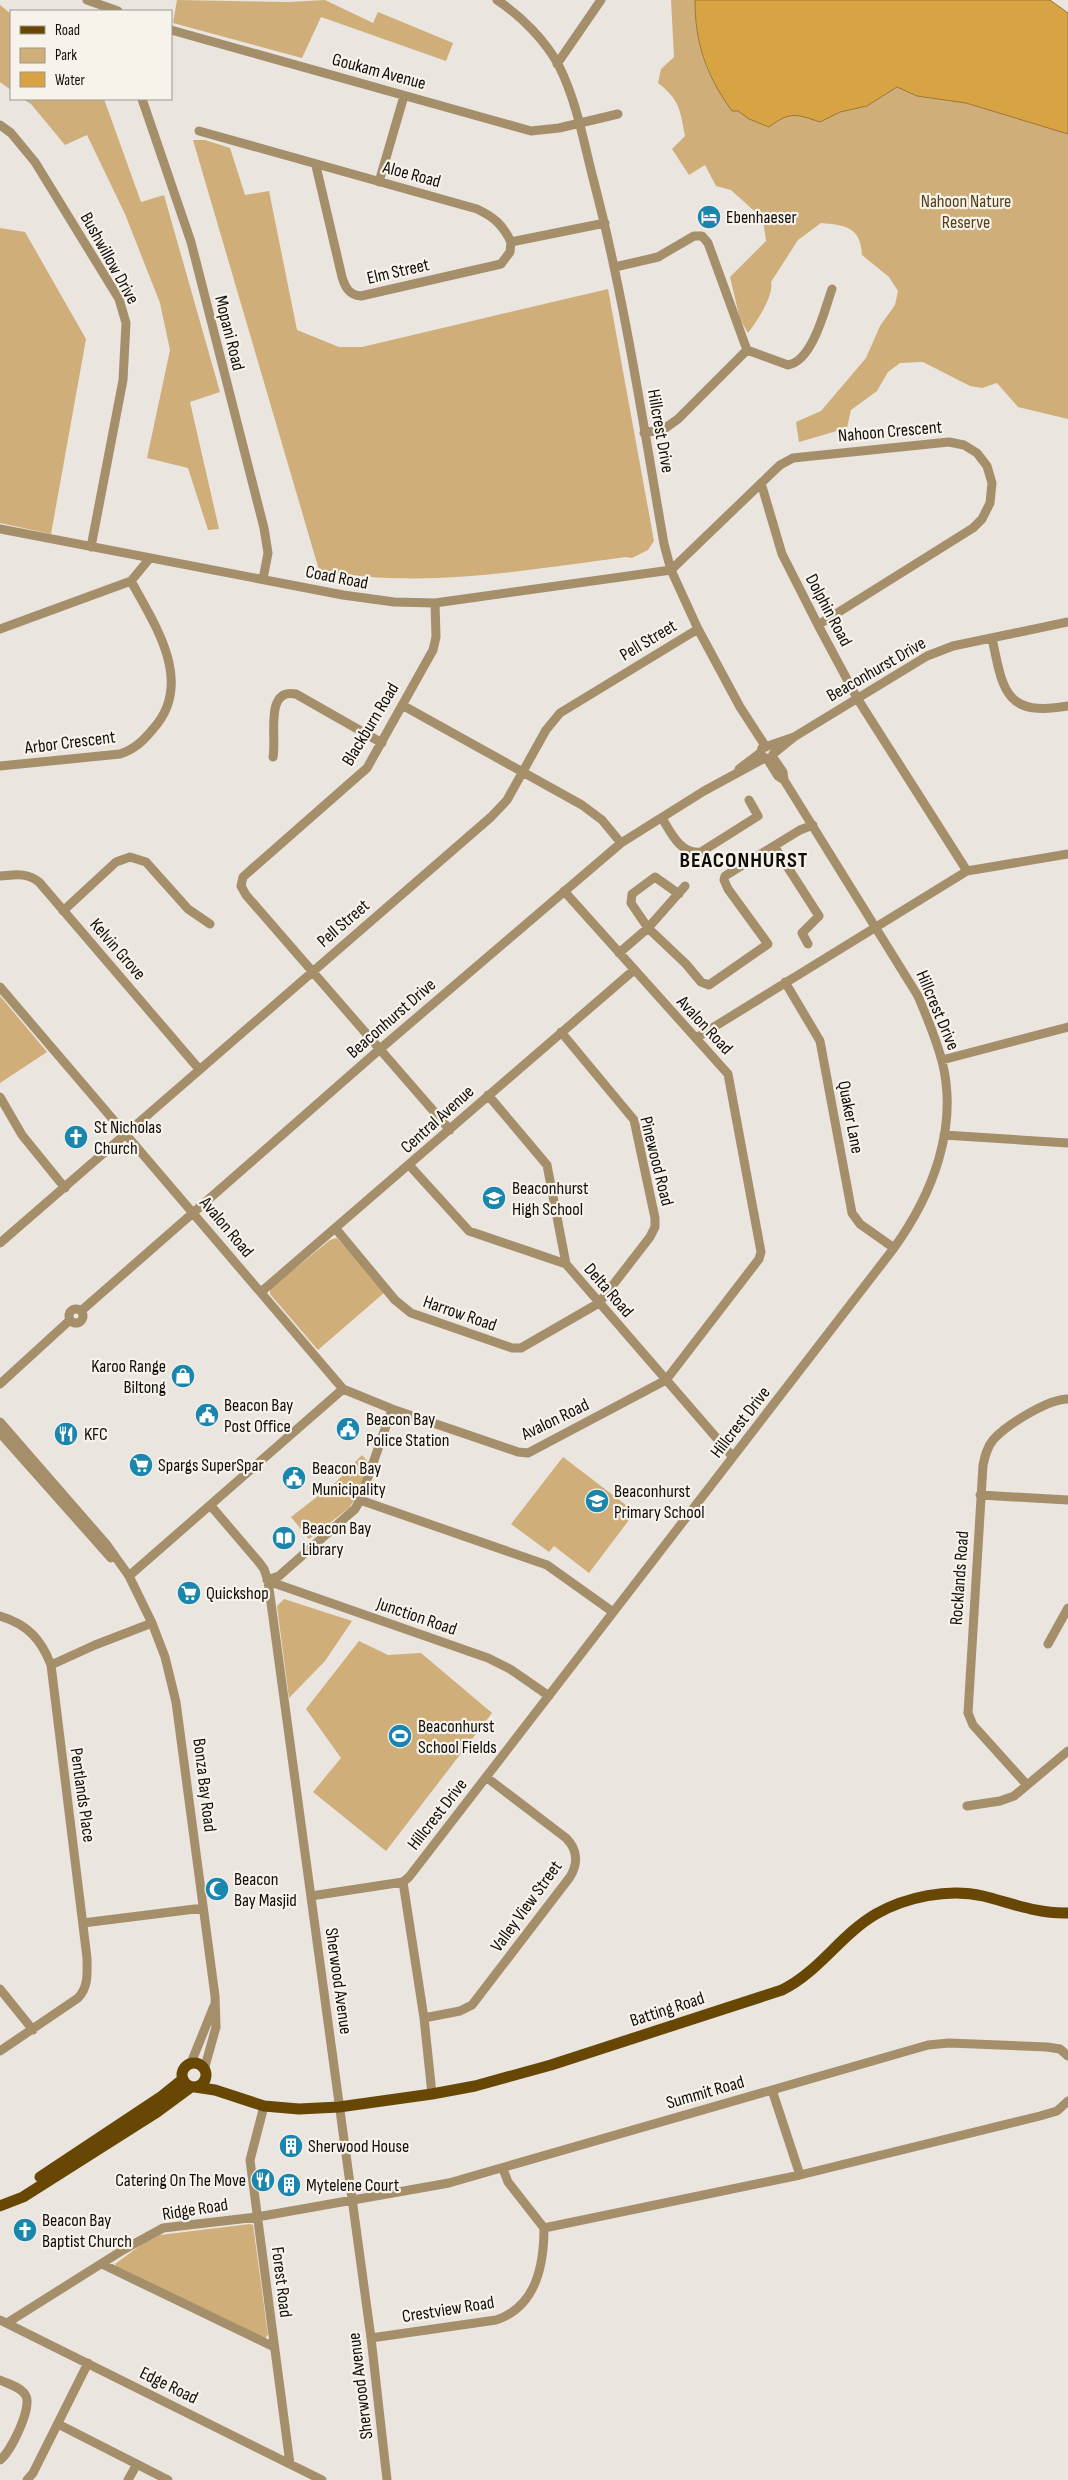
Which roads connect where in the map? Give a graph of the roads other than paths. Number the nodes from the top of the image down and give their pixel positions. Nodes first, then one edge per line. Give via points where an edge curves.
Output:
1 (87, 0) edge
2 (497, 0) edge
3 (602, 0) edge
4 (115, 10) edge
5 (172, 30) edge
6 (557, 64) junction
7 (404, 96) junction
8 (142, 100) edge
9 (618, 114) dead end
10 (579, 123) junction
11 (0, 126) edge
12 (199, 131) dead end
13 (316, 166) junction
14 (379, 182) junction
15 (604, 223) junction
16 (511, 242) junction
17 (615, 267) junction
18 (832, 288) dead end
19 (747, 350) junction
20 (644, 434) junction
21 (761, 483) junction
22 (1002, 492) dead end
23 (992, 495) junction
24 (0, 529) edge
25 (91, 547) junction
26 (150, 558) junction
27 (671, 570) junction
28 (263, 579) junction
29 (131, 580) junction
30 (435, 603) junction
31 (1068, 622) edge
32 (818, 625) junction
33 (0, 629) edge
34 (698, 630) junction
35 (992, 638) junction
36 (857, 698) junction
37 (402, 705) junction
38 (1068, 706) edge
39 (382, 743) junction
40 (766, 753) junction
41 (273, 757) dead end
42 (0, 766) edge
43 (523, 771) junction
44 (749, 800) dead end
45 (662, 818) junction
46 (813, 825) junction
47 (621, 843) junction
48 (774, 846) junction
49 (1068, 854) edge
50 (967, 871) junction
51 (0, 876) edge
52 (686, 886) dead end
53 (564, 891) junction
54 (679, 894) junction
55 (63, 911) junction
56 (210, 924) dead end
57 (877, 927) junction
58 (648, 928) junction
59 (808, 944) dead end
60 (619, 953) junction
61 (634, 970) junction
62 (312, 971) junction
63 (785, 982) junction
64 (0, 987) edge
65 (1068, 1027) edge
66 (561, 1032) junction
67 (696, 1038) junction
68 (380, 1049) junction
69 (942, 1060) junction
70 (200, 1068) junction
71 (488, 1095) junction
72 (0, 1098) edge
73 (450, 1130) junction
74 (126, 1133) junction
75 (944, 1135) junction
76 (1068, 1143) edge
77 (410, 1166) junction
78 (65, 1188) junction
79 (193, 1212) junction
80 (336, 1229) junction
81 (0, 1243) edge
82 (894, 1248) junction
83 (566, 1264) junction
84 (261, 1292) junction
85 (598, 1303) junction
86 (2, 1380) edge
87 (666, 1380) junction
88 (343, 1389) junction
89 (1068, 1399) edge
90 (392, 1410) junction
91 (0, 1422) edge
92 (0, 1432) edge
93 (733, 1457) junction
94 (980, 1495) junction
95 (360, 1500) junction
96 (1068, 1500) edge
97 (211, 1506) junction
98 (129, 1576) junction
99 (267, 1580) junction
100 (1068, 1608) edge
101 (613, 1612) junction
102 (0, 1616) edge
103 (152, 1623) junction
104 (1048, 1644) dead end
105 (51, 1665) junction
106 (548, 1696) junction
107 (1068, 1751) edge
108 (486, 1777) junction
109 (1027, 1785) junction
110 (967, 1806) dead end
111 (403, 1882) junction
112 (311, 1896) junction
113 (203, 1908) junction
114 (1068, 1912) edge
115 (83, 1923) junction
116 (0, 1989) edge
117 (214, 2006) junction
118 (424, 2018) junction
119 (33, 2030) junction
120 (0, 2051) edge
121 (1068, 2056) edge
122 (191, 2063) junction
123 (205, 2071) junction
124 (190, 2084) junction
125 (772, 2090) junction
126 (432, 2094) junction
127 (250, 2101) junction
128 (1068, 2101) edge
129 (264, 2106) junction
130 (339, 2106) junction
131 (503, 2168) junction
132 (800, 2175) junction
133 (352, 2201) junction
134 (0, 2204) edge
135 (257, 2217) junction
136 (544, 2228) junction
137 (102, 2264) junction
138 (3, 2322) edge
139 (371, 2338) junction
140 (274, 2347) junction
141 (88, 2363) junction
142 (0, 2380) edge
143 (58, 2424) junction
144 (0, 2460) edge
145 (137, 2464) junction
146 (290, 2464) junction
147 (27, 2480) edge
148 (128, 2480) edge
149 (168, 2480) edge
150 (322, 2480) edge
151 (388, 2480) edge

1 - 4 street
2 - 6 street, Hillcrest Drive via 530,28
3 - 6 street
5 - 7 street, Goukam Avenue
6 - 10 street, Hillcrest Drive
7 - 10 street, Goukam Avenue via 531,131
7 - 14 street
8 - 28 street, Mopani Road via 191,242 264,528 268,552
9 - 10 street
10 - 15 street, Hillcrest Drive
11 - 25 street, Bushwillow Drive via 11,133 35,162 124,312 123,380
12 - 13 street, Aloe Road
13 - 14 street, Aloe Road
13 - 16 street, Elm Street via 342,277 355,296 501,264 510,252
14 - 16 street, Aloe Road via 489,215 503,226
15 - 16 street
15 - 17 street, Hillcrest Drive
17 - 19 street via 658,257 694,236 702,236 708,243
17 - 20 street, Hillcrest Drive
18 - 19 street via 820,326 796,362 788,365
19 - 20 street via 678,419 664,429
20 - 27 street, Hillcrest Drive
21 - 23 street, Nahoon Crescent via 780,465 800,456 949,442 970,448 982,459 992,483
21 - 27 street, Nahoon Crescent
21 - 32 street, Dolphin Road via 782,554
22 - 23 street
23 - 32 street via 982,519 973,528
24 - 25 street, Coad Road
25 - 26 street, Coad Road
26 - 28 street, Coad Road
26 - 29 street
27 - 30 street, Coad Road
27 - 34 street, Hillcrest Drive
28 - 30 street, Coad Road via 373,600
29 - 33 street
29 - 42 street, Arbor Crescent via 163,641 170,664 172,696 156,726 137,746 120,754
30 - 37 street, Blackburn Road via 435,645
31 - 35 street, Beaconhurst Drive
32 - 36 street, Dolphin Road
34 - 40 street, Hillcrest Drive
34 - 43 street, Pell Street via 560,713 550,723
35 - 36 street, Beaconhurst Drive via 953,646 927,656
35 - 38 street via 1003,685 1017,701 1037,710
36 - 40 street, Beaconhurst Drive
36 - 50 street, Dolphin Road
37 - 39 street, Blackburn Road
37 - 43 street
39 - 41 street via 289,692 280,695 275,703
39 - 62 street, Blackburn Road via 361,774 243,878 241,886 246,895
40 - 45 street, Beaconhurst Drive via 746,769 737,771
40 - 46 street, Hillcrest Drive via 783,772 784,780
43 - 47 street via 594,813
43 - 62 street, Pell Street via 506,800 491,817
44 - 45 street via 758,816 701,852 682,848
45 - 47 street, Beaconhurst Drive
46 - 48 street
46 - 57 street, Hillcrest Drive
47 - 53 street, Beaconhurst Drive
48 - 58 street via 730,871 724,880 768,944 712,984 701,982
48 - 59 street via 819,916 802,933
49 - 50 street
50 - 57 street
51 - 55 street, Kelvin Grove via 21,874 32,877
52 - 54 street
53 - 60 street, Avalon Road
53 - 68 street, Beaconhurst Drive
54 - 58 street
54 - 58 street via 656,877 632,894 631,903
55 - 56 street via 116,862 136,857 146,862 188,909
55 - 70 street, Kelvin Grove
57 - 63 street
57 - 69 street, Hillcrest Drive via 918,996
58 - 60 street
60 - 61 street, Avalon Road
61 - 66 street, Central Avenue
61 - 67 street, Avalon Road
62 - 68 street
62 - 70 street, Pell Street
63 - 67 street
63 - 82 street, Quaker Lane via 820,1040 852,1214 860,1224
64 - 74 street, Avalon Road
65 - 69 street
66 - 71 street, Central Avenue
66 - 85 street, Pinewood Road via 634,1120 655,1218 650,1237
67 - 87 street, Avalon Road via 730,1078 761,1252 760,1259
68 - 73 street
68 - 79 street, Beaconhurst Drive
69 - 75 street, Hillcrest Drive via 946,1094
70 - 74 street, Pell Street
71 - 73 street, Central Avenue
71 - 83 street via 547,1164
72 - 78 street via 25,1140
73 - 77 street, Central Avenue
74 - 78 street, Pell Street
74 - 79 street, Avalon Road
75 - 76 street
75 - 82 street, Hillcrest Drive via 938,1163 922,1206
77 - 80 street, Central Avenue
77 - 83 street, Delta Road via 469,1231
78 - 81 street, Pell Street
79 - 84 street, Avalon Road
79 - 86 street, Beaconhurst Drive via 82,1311 73,1310 70,1320
80 - 84 street, Central Avenue
80 - 85 street, Harrow Road via 396,1300 411,1313 512,1348 521,1348
82 - 93 street, Hillcrest Drive
83 - 85 street, Delta Road
84 - 88 street, Avalon Road
85 - 87 street, Delta Road
87 - 90 street, Avalon Road via 528,1453
87 - 93 street, Delta Road
88 - 90 street, Avalon Road
88 - 97 street
89 - 94 street, Rocklands Road via 1045,1404 994,1440 984,1460
90 - 95 street
91 - 98 street, Bonza Bay Road via 107,1545
92 - 98 street, Bonza Bay Road
93 - 101 street, Hillcrest Drive
94 - 96 street
94 - 109 street, Rocklands Road via 968,1713 973,1725
95 - 99 street via 355,1509 322,1540 280,1576
95 - 101 street via 547,1565
97 - 98 street
97 - 99 street, Sherwood Avenue via 258,1560
98 - 103 street, Bonza Bay Road
99 - 106 street, Junction Road via 488,1658
99 - 112 street, Sherwood Avenue
100 - 104 street
101 - 106 street, Hillcrest Drive
102 - 105 street, Pentlands Place via 34,1634
103 - 105 street
103 - 113 street, Bonza Bay Road via 165,1657 176,1702
105 - 115 street, Pentlands Place
106 - 108 street, Hillcrest Drive
107 - 109 street
108 - 111 street, Hillcrest Drive
108 - 118 street, Valley View Street via 570,1842 576,1864 570,1877 472,2005 460,2011
109 - 110 street via 1006,1799
111 - 112 street
111 - 118 street
112 - 130 street, Sherwood Avenue
113 - 115 street
113 - 117 street, Bonza Bay Road
114 - 126 main road, Batting Road via 1040,1912 972,1894 918,1897 900,1902 874,1915 845,1938 802,1980 762,1999 551,2065
115 - 119 street, Pentlands Place via 85,1990
116 - 119 street
117 - 122 street, Bonza Bay Road
117 - 123 street, Bonza Bay Road via 216,2027
118 - 126 street
119 - 120 street
121 - 125 street, Summit Road via 1060,2049 1048,2047 940,2043
122 - 123 main road via 199,2064
122 - 124 main road via 184,2068
123 - 124 main road via 204,2081
123 - 127 main road, Batting Road
124 - 127 main road, Batting Road
124 - 134 main road via 162,2096
125 - 131 street, Summit Road
125 - 132 street
126 - 130 main road, Batting Road
127 - 129 main road, Batting Road
128 - 132 street via 1057,2111 1040,2116
129 - 130 main road, Batting Road via 298,2109
129 - 135 street, Forest Road via 250,2160
130 - 133 street, Sherwood Avenue
131 - 133 street, Summit Road via 449,2183
131 - 136 street via 508,2182
132 - 136 street
133 - 135 street, Ridge Road
133 - 139 street, Sherwood Avenue
135 - 137 street, Ridge Road via 163,2228
135 - 140 street, Forest Road
136 - 139 street, Crestview Road via 542,2258 533,2292 509,2314 496,2320
137 - 138 street, Ridge Road
137 - 140 street
138 - 141 street, Edge Road
139 - 151 street, Sherwood Avenue
140 - 146 street, Forest Road
141 - 143 street
141 - 146 street, Edge Road
142 - 144 street via 21,2390 28,2400 10,2451
143 - 145 street
143 - 147 street
145 - 148 street
145 - 149 street
146 - 150 street, Edge Road

